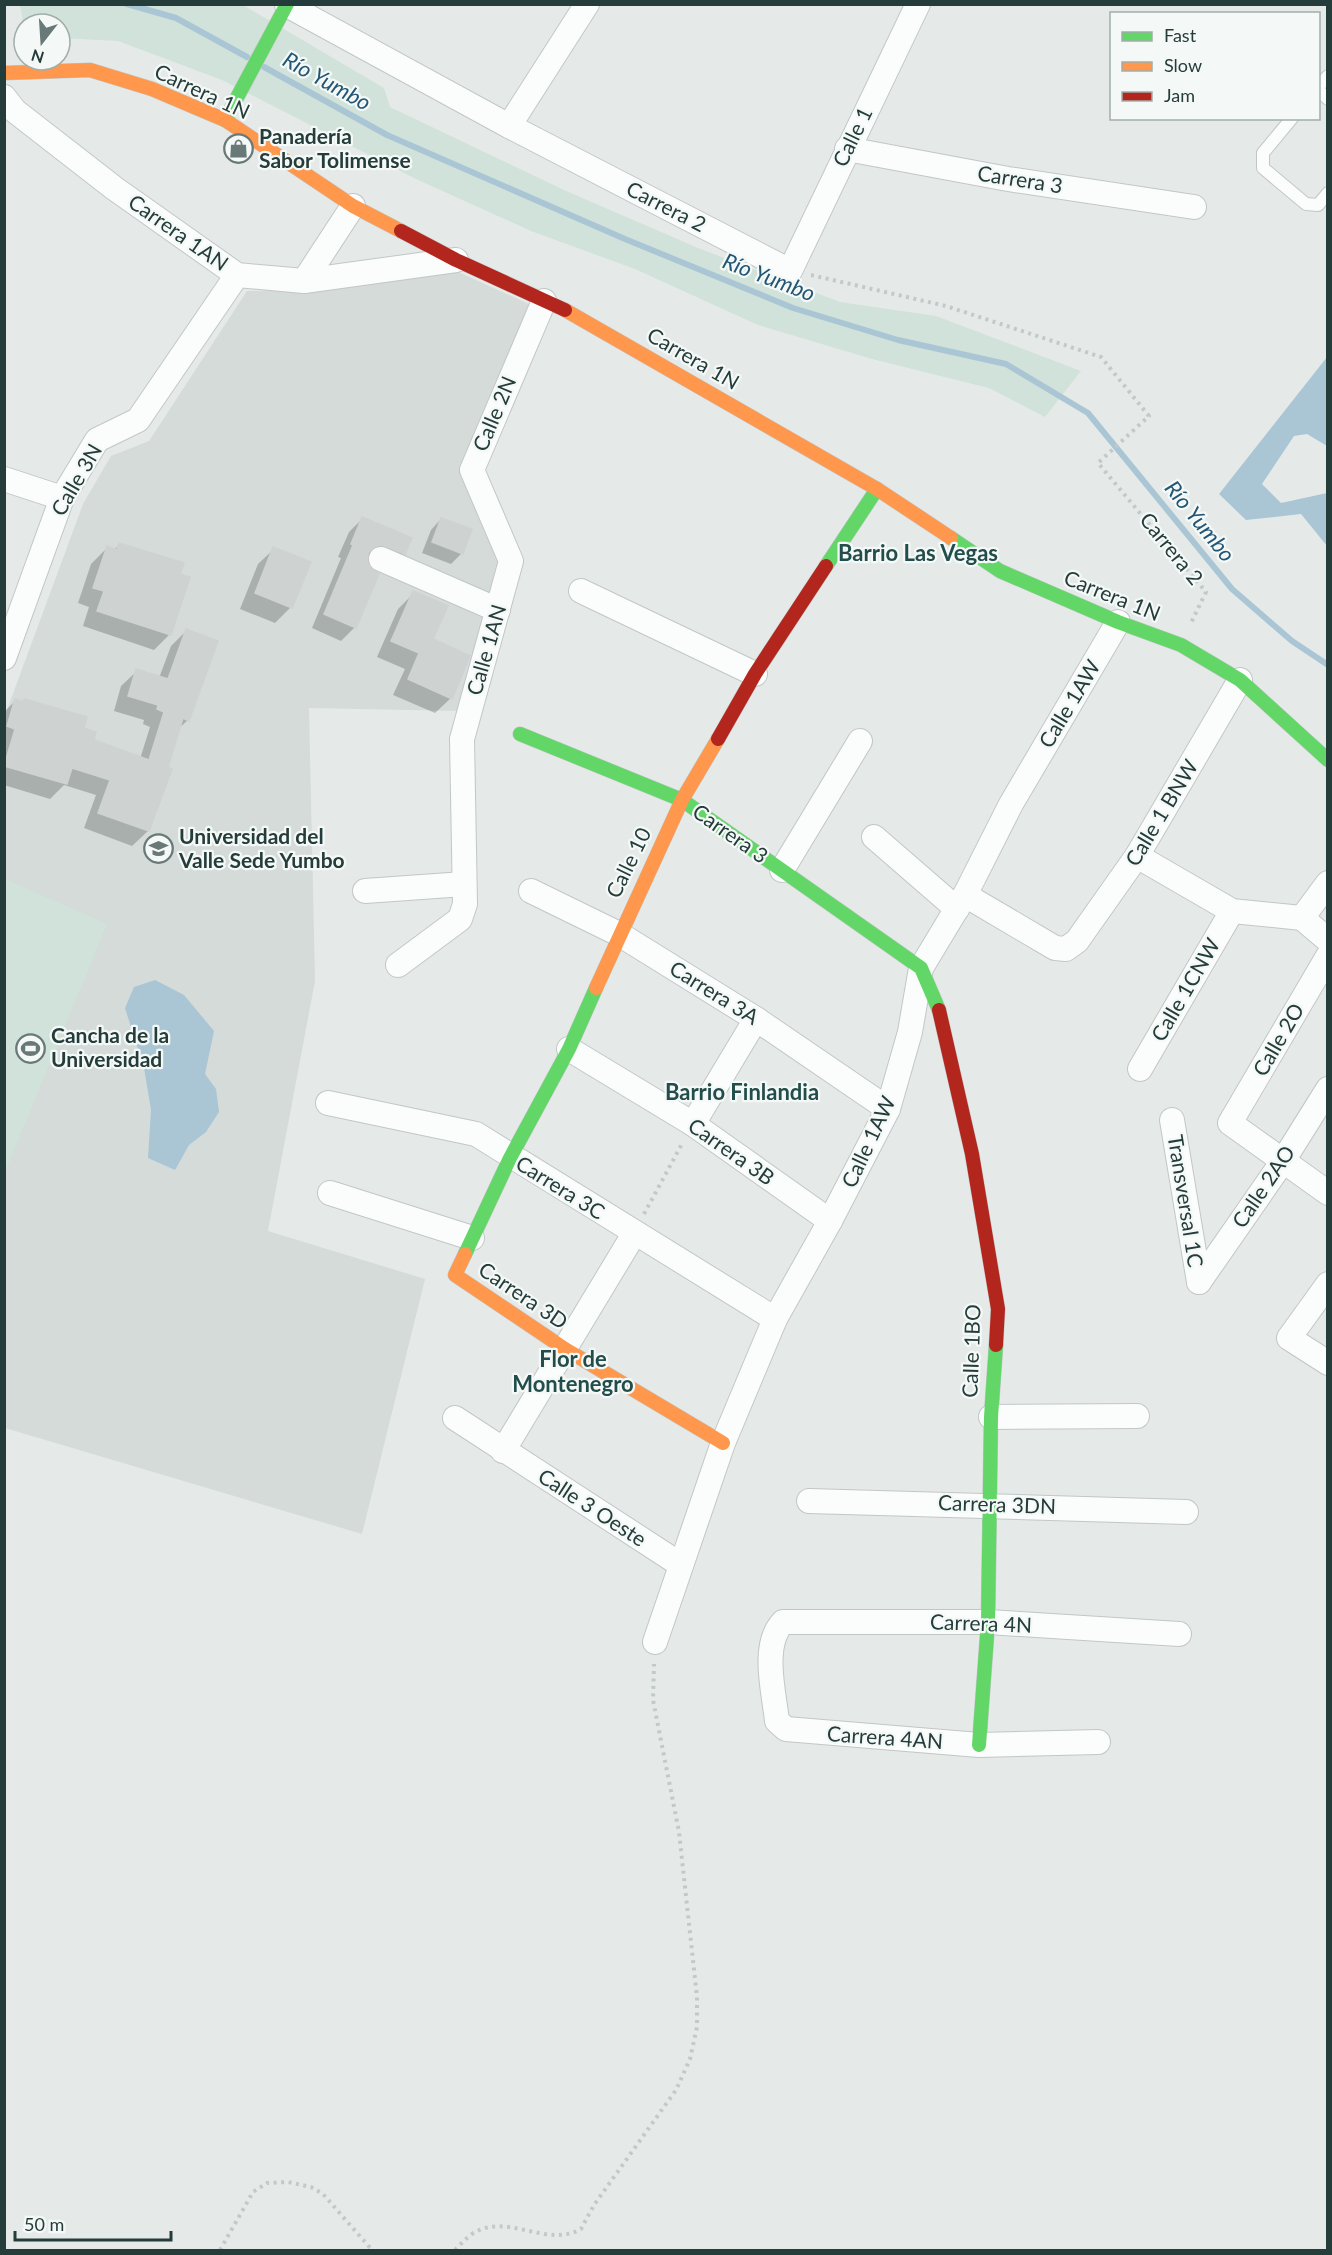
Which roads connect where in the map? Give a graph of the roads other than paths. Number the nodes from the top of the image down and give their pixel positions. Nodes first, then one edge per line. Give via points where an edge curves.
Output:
1 (587, 4) edge
2 (918, 4) edge
3 (287, 5) edge
4 (4, 73) edge
5 (4, 97) edge
6 (227, 116) junction
7 (1290, 120) edge
8 (509, 126) junction
9 (847, 149) junction
10 (1328, 193) edge
11 (353, 206) junction
12 (1194, 207) dead end
13 (456, 260) junction
14 (790, 271) joint
15 (237, 275) junction
16 (304, 281) junction
17 (544, 301) junction
18 (4, 479) edge
19 (877, 489) junction
20 (62, 498) junction
21 (381, 559) dead end
22 (512, 561) joint
23 (581, 591) dead end
24 (498, 610) junction
25 (11, 614) edge
26 (1118, 622) junction
27 (4, 658) edge
28 (755, 674) junction
29 (1240, 680) junction
30 (520, 734) dead end
31 (860, 741) dead end
32 (1328, 760) edge
33 (682, 800) junction
34 (874, 837) dead end
35 (1137, 856) junction
36 (782, 870) junction
37 (1328, 883) edge
38 (464, 884) junction
39 (365, 891) dead end
40 (531, 891) dead end
41 (961, 902) junction
42 (1232, 911) junction
43 (1302, 918) junction
44 (619, 934) junction
45 (1328, 940) edge
46 (1328, 956) edge
47 (398, 964) dead end
48 (921, 968) junction
49 (756, 1019) junction
50 (569, 1048) junction
51 (1140, 1070) dead end
52 (1328, 1089) edge
53 (328, 1103) dead end
54 (888, 1109) junction
55 (1172, 1120) dead end
56 (693, 1124) junction
57 (510, 1158) junction
58 (1283, 1161) junction
59 (1328, 1193) edge
60 (330, 1194) dead end
61 (831, 1221) junction
62 (634, 1234) junction
63 (472, 1238) junction
64 (455, 1275) joint
65 (1198, 1282) joint
66 (1328, 1284) edge
67 (775, 1319) junction
68 (565, 1349) junction
69 (1328, 1364) edge
70 (1137, 1416) dead end
71 (991, 1417) junction
72 (455, 1418) dead end
73 (723, 1443) junction
74 (503, 1451) junction
75 (809, 1501) dead end
76 (988, 1504) junction
77 (1186, 1512) dead end
78 (681, 1565) junction
79 (783, 1622) joint
80 (988, 1622) junction
81 (1179, 1634) dead end
82 (655, 1642) road end
83 (1098, 1742) dead end
84 (979, 1745) junction

1 - 8 street
2 - 9 street, Calle 1
3 - 6 street
3 - 8 street, Carrera 2
4 - 6 street, Carrera 1N via 90,70
5 - 15 street, Carrera 1AN via 15,111 114,189
6 - 11 street, Carrera 1N
7 - 10 lane via 1263,153 1263,168 1306,204 1318,205
8 - 14 street, Carrera 2
9 - 12 street, Carrera 3 via 1008,179
9 - 14 street, Calle 1
11 - 13 street, Carrera 1N
11 - 16 street
13 - 16 street, Carrera 1AN
13 - 17 street, Carrera 1N
15 - 16 street, Carrera 1AN
15 - 20 street, Calle 3N via 138,420 97,440
17 - 19 street, Carrera 1N
17 - 22 street, Calle 2N via 472,470
18 - 20 street
19 - 26 street, Carrera 1N via 1000,572
19 - 28 street, Calle 10
20 - 25 street, Calle 3N
21 - 24 street
22 - 24 street, Calle 1AN
23 - 28 street
24 - 38 street, Calle 1AN via 462,739
25 - 27 street, Calle 3N
26 - 29 street, Carrera 1N via 1181,645
26 - 41 street, Calle 1AW via 1011,804
28 - 33 street, Calle 10
29 - 32 street, Carrera 1N
29 - 35 street, Calle 1 BNW
30 - 33 street, Carrera 3
31 - 36 street
33 - 36 street, Carrera 3
33 - 44 street, Calle 10
34 - 41 street
35 - 41 street, Calle 1 BNW via 1077,941 1066,949 1055,948
35 - 42 street
36 - 48 street, Carrera 3
37 - 43 street
38 - 39 street
38 - 47 street, Calle 1AN via 465,904 460,919
40 - 44 street, Carrera 3A
41 - 48 street, Calle 1AW
42 - 43 street
42 - 51 street, Calle 1CNW
43 - 45 street
44 - 49 street, Carrera 3A
44 - 50 street, Calle 10
46 - 58 street, Calle 2O via 1230,1123
48 - 54 street, Calle 1AW via 910,1032
48 - 71 street, Calle 1BO via 937,1002 969,1143 998,1309
49 - 54 street, Carrera 3A
49 - 56 street
50 - 56 street, Carrera 3B
50 - 57 street, Calle 10
52 - 58 street, Calle 2AO
53 - 57 street, Carrera 3C via 476,1134
54 - 61 street, Calle 1AW
55 - 65 street, Transversal 1C
56 - 61 street, Carrera 3B
57 - 62 street, Carrera 3C
57 - 63 street, Calle 10
58 - 59 street
58 - 65 street, Calle 2AO
60 - 63 street
61 - 67 street, Calle 1AW
62 - 67 street, Carrera 3C
62 - 68 street
63 - 64 street, Calle 10
64 - 68 street, Carrera 3D
66 - 69 street via 1289,1338
67 - 73 street, Calle 1AW
68 - 73 street, Carrera 3D
68 - 74 street
70 - 71 street
71 - 76 street, Calle 1BO
72 - 74 street
73 - 78 street, Calle 1AW
74 - 78 street, Calle 3 Oeste
75 - 76 street, Carrera 3DN
76 - 77 street, Carrera 3DN
76 - 80 street, Calle 1BO
78 - 82 street, Calle 1AW
79 - 80 street, Carrera 4N
79 - 84 street, Carrera 4AN via 774,1632 771,1646 777,1721 786,1729
80 - 81 street, Carrera 4N
80 - 84 street, Calle 1BO
83 - 84 street, Carrera 4AN

